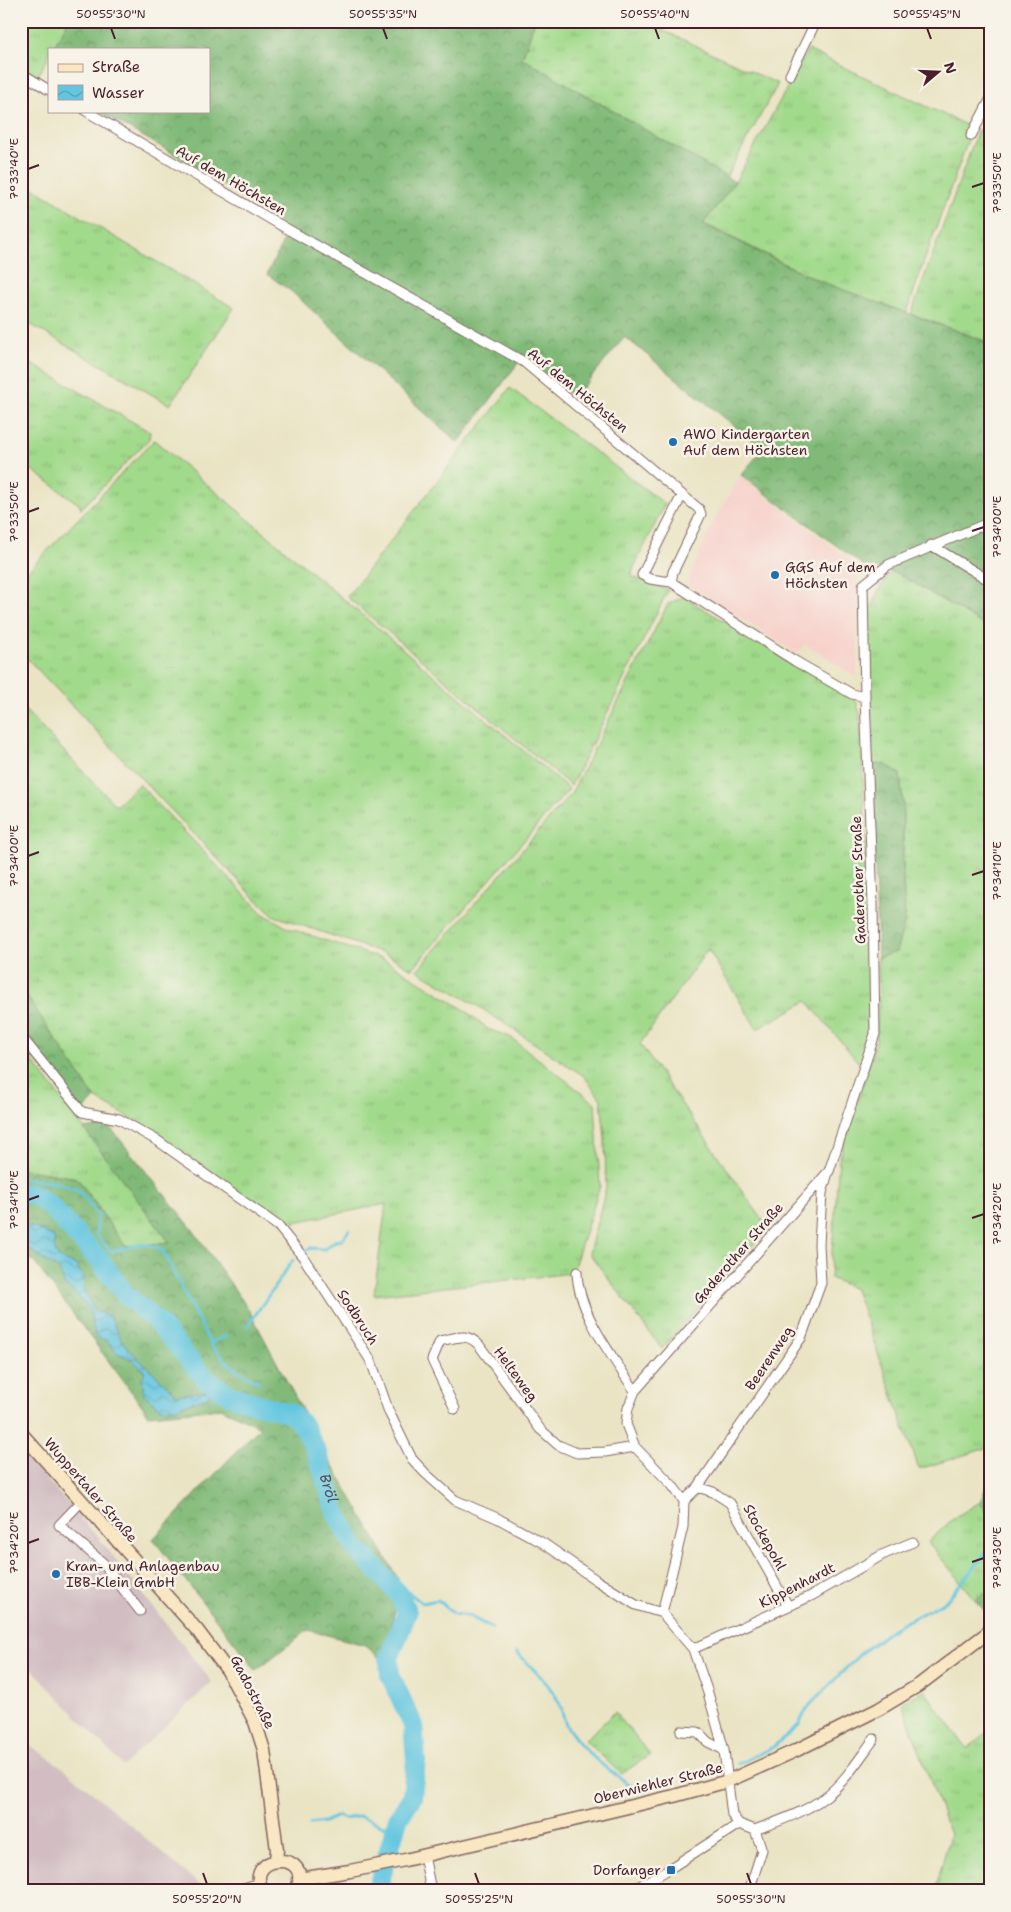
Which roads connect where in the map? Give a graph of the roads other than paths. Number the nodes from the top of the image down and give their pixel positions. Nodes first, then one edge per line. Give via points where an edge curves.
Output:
1 (816, 21) edge
2 (21, 73) edge
3 (790, 74) dead end
4 (48, 89) edge
5 (990, 100) edge
6 (88, 112) edge
7 (971, 136) dead end
8 (682, 495) junction
9 (990, 522) edge
10 (931, 545) junction
11 (990, 581) edge
12 (671, 582) junction
13 (865, 697) junction
14 (21, 1036) edge
15 (829, 1171) junction
16 (578, 1272) dead end
17 (635, 1391) junction
18 (455, 1409) dead end
19 (21, 1433) edge
20 (635, 1446) junction
21 (698, 1487) junction
22 (684, 1501) junction
23 (81, 1502) junction
24 (913, 1542) dead end
25 (138, 1566) joint
26 (788, 1606) junction
27 (140, 1611) dead end
28 (662, 1613) junction
29 (990, 1631) edge
30 (693, 1649) junction
31 (681, 1731) dead end
32 (874, 1739) dead end
33 (724, 1750) junction
34 (728, 1781) junction
35 (738, 1824) junction
36 (755, 1830) junction
37 (424, 1855) junction
38 (276, 1860) junction
39 (297, 1885) edge
40 (262, 1887) edge
41 (233, 1891) edge
42 (432, 1891) edge
43 (631, 1891) edge
44 (749, 1891) edge

1 - 3 street
2 - 4 street
5 - 7 street
6 - 8 street, Auf dem Höchsten via 524,362
8 - 12 street, Auf dem Höchsten via 701,514
8 - 12 street via 642,575
9 - 10 street
10 - 11 street
10 - 13 street, Gaderother Straße via 888,565 862,585
12 - 13 street via 803,665 852,694
13 - 15 street, Gaderother Straße via 874,905 875,1034
14 - 28 street, Sodbruch via 82,1112 119,1119 158,1141 278,1226 303,1257 371,1361 389,1412 412,1459 425,1474 455,1500 543,1543 636,1604
15 - 17 street, Gaderother Straße
15 - 21 street, Beerenweg via 822,1193 821,1283 801,1338
16 - 17 street via 582,1302
17 - 20 street, Gaderother Straße via 626,1424
18 - 20 street, Helteweg via 432,1360 440,1341 463,1336 479,1346 540,1429 558,1445 577,1453
19 - 23 main road, Wuppertaler Straße
20 - 22 street, Gaderother Straße
21 - 22 street
21 - 26 street, Stockepohl via 730,1503
22 - 28 street via 683,1527
23 - 25 main road, Wuppertaler Straße
23 - 27 street via 59,1525 103,1564
24 - 26 street, Kippenhardt via 882,1555
25 - 38 main road, Gadostraße via 197,1630 228,1670 255,1722 268,1771
26 - 30 street, Kippenhardt
28 - 30 street
29 - 34 main road, Oberwiehler Straße via 920,1685 880,1708
30 - 33 street
31 - 33 street via 698,1732 708,1742
32 - 36 street via 843,1780 824,1797 797,1813
33 - 34 street
34 - 35 street via 732,1815
34 - 37 main road, Oberwiehler Straße
35 - 36 street
35 - 43 street
36 - 44 street via 762,1850
37 - 39 main road, Oberwiehler Straße
37 - 42 street
38 - 39 main road via 287,1861 296,1868
38 - 40 main road via 262,1871
40 - 41 street

